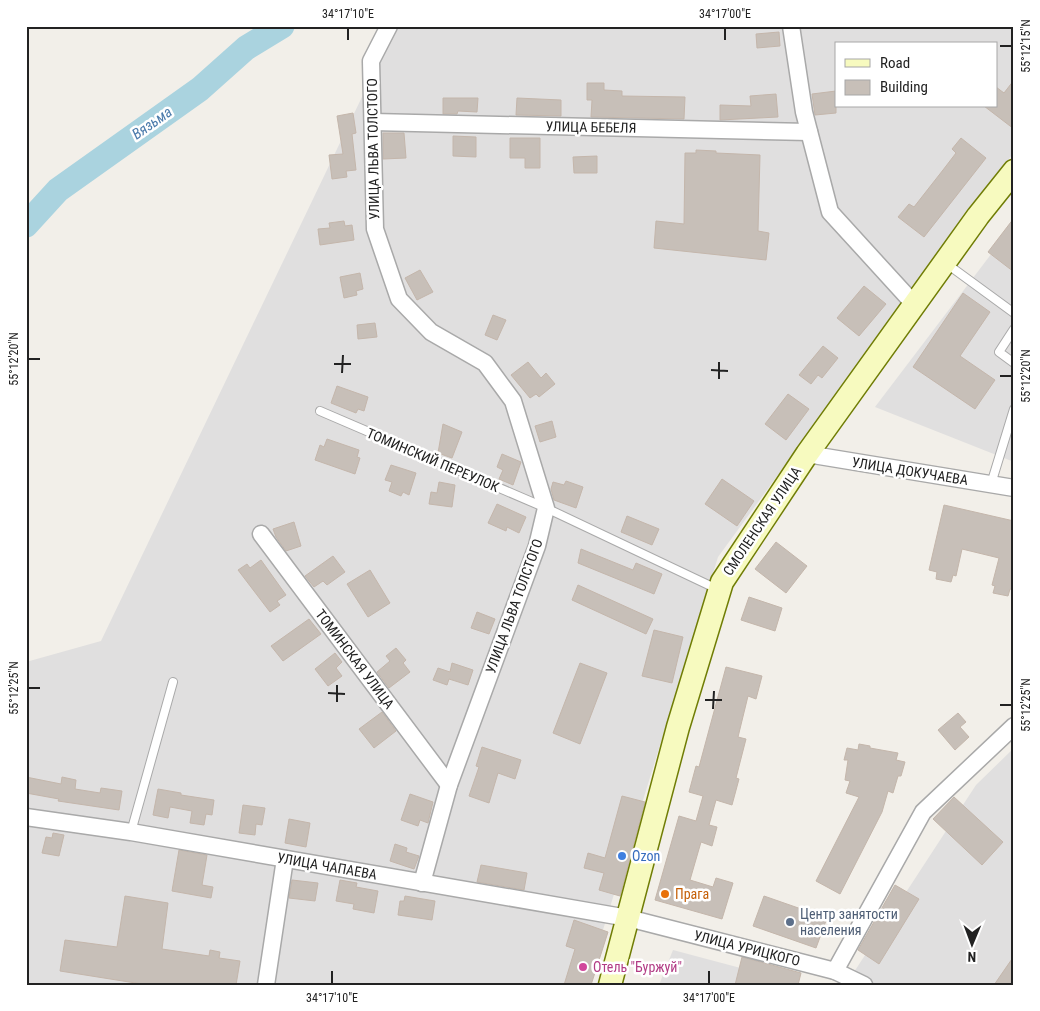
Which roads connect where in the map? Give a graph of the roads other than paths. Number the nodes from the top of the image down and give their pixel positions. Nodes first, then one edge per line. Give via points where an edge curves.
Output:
1 (389, 26) edge
2 (791, 26) edge
3 (373, 122) junction
4 (809, 132) junction
5 (1014, 171) edge
6 (945, 262) junction
7 (914, 304) junction
8 (1014, 313) edge
9 (1014, 329) edge
10 (1014, 363) edge
11 (1014, 409) edge
12 (320, 411) dead end
13 (807, 454) junction
14 (991, 484) junction
15 (1014, 488) edge
16 (546, 508) junction
17 (262, 534) dead end
18 (719, 590) junction
19 (173, 682) dead end
20 (1014, 726) edge
21 (449, 785) junction
22 (26, 817) edge
23 (131, 832) junction
24 (285, 859) junction
25 (422, 883) junction
26 (628, 918) junction
27 (835, 971) junction
28 (266, 985) edge
29 (610, 985) edge
30 (864, 985) edge

1 - 3 street, УЛИЦА ЛЬВА ТОЛСТОГО via 371,61
2 - 4 street
3 - 4 street, УЛИЦА БЕБЕЛЯ
3 - 16 street, УЛИЦА ЛЬВА ТОЛСТОГО via 375,228 399,299 431,332 485,363 513,401
4 - 7 street via 830,212
5 - 6 main road, СМОЛЕНСКАЯ УЛИЦА
6 - 7 main road, СМОЛЕНСКАЯ УЛИЦА
6 - 8 lane
7 - 13 main road, СМОЛЕНСКАЯ УЛИЦА
9 - 10 lane via 999,352
11 - 14 lane
12 - 16 lane, ТОМИНСКИЙ ПЕРЕУЛОК
13 - 14 street, УЛИЦА ДОКУЧАЕВА
13 - 18 main road, СМОЛЕНСКАЯ УЛИЦА
14 - 15 street, УЛИЦА ДОКУЧАЕВА
16 - 18 lane, ТОМИНСКИЙ ПЕРЕУЛОК
16 - 21 street, УЛИЦА ЛЬВА ТОЛСТОГО via 538,546
17 - 21 street, ТОМИНСКАЯ УЛИЦА
18 - 26 main road, СМОЛЕНСКАЯ УЛИЦА via 678,727
19 - 23 lane
20 - 27 street via 923,812
21 - 25 street, УЛИЦА ЛЬВА ТОЛСТОГО
22 - 23 street, УЛИЦА ЧАПАЕВА
23 - 24 street, УЛИЦА ЧАПАЕВА
24 - 25 street, УЛИЦА ЧАПАЕВА
24 - 28 street
25 - 26 street, УЛИЦА ЧАПАЕВА
26 - 27 street, УЛИЦА УРИЦКОГО
26 - 29 main road, СМОЛЕНСКАЯ УЛИЦА
27 - 30 street, УЛИЦА УРИЦКОГО

